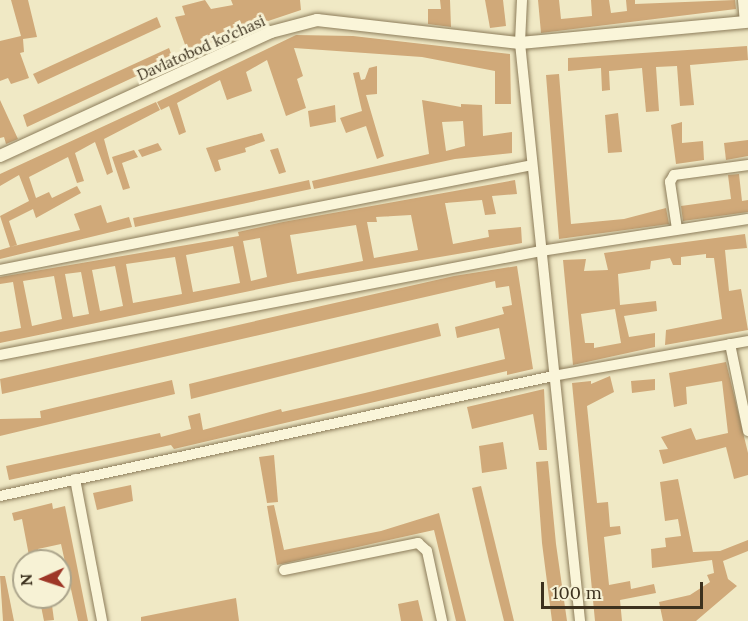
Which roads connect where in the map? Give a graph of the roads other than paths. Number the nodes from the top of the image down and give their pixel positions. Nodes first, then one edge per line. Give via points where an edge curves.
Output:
1 (522, 0) edge
2 (743, 0) edge
3 (747, 22) edge
4 (520, 43) junction
5 (0, 156) edge
6 (532, 165) junction
7 (748, 165) edge
8 (748, 219) edge
9 (678, 230) junction
10 (541, 251) junction
11 (0, 270) edge
12 (748, 341) edge
13 (730, 344) junction
14 (0, 355) edge
15 (553, 376) junction
16 (748, 431) edge
17 (75, 479) junction
18 (0, 496) edge
19 (284, 570) dead end
20 (102, 621) edge
21 (442, 621) edge
22 (580, 621) edge

1 - 4 street
2 - 3 street
3 - 4 street, Davlatobod ko'chasi
4 - 5 street, Davlatobod ko'chasi via 317,20 271,32
4 - 6 street
6 - 10 street
6 - 11 street
7 - 9 street via 674,175 670,182
8 - 9 street
9 - 10 street
10 - 14 street
10 - 15 street
12 - 13 street
13 - 15 street
13 - 16 street
15 - 17 street
15 - 22 street
17 - 18 street
17 - 20 street
19 - 21 street via 418,543 427,551

